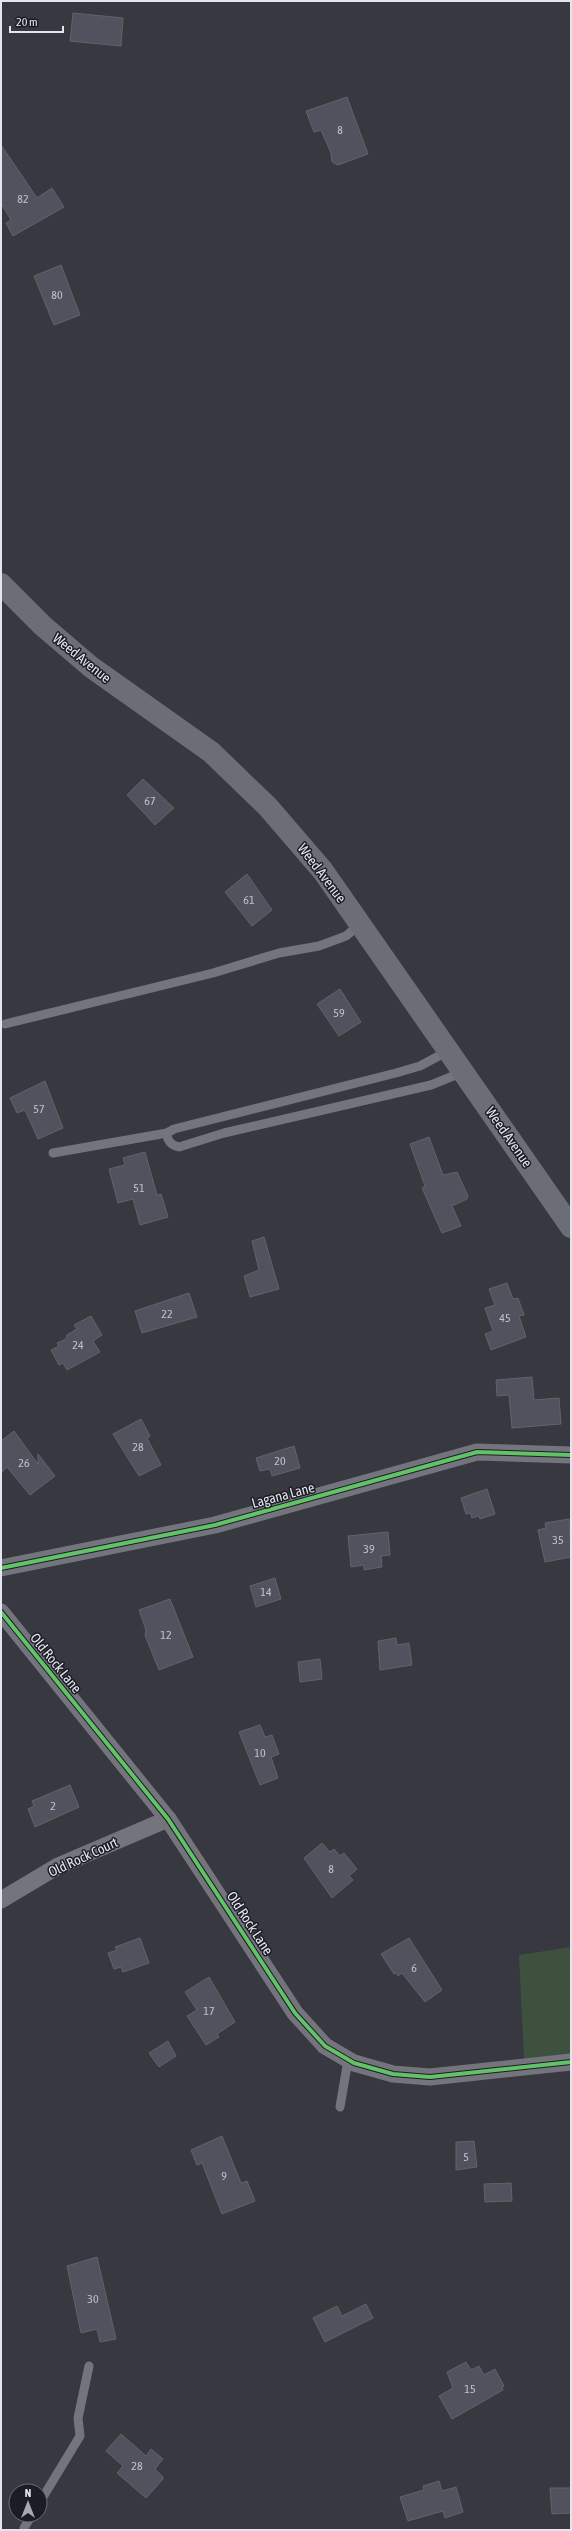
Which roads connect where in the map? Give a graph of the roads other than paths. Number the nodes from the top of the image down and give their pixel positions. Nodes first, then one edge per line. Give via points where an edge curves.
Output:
1 (1, 584) edge
2 (360, 924) junction
3 (5, 1024) dead end
4 (448, 1051) junction
5 (463, 1072) junction
6 (168, 1133) junction
7 (53, 1153) dead end
8 (571, 1227) edge
9 (571, 1456) edge
10 (1, 1568) edge
11 (1, 1612) edge
12 (168, 1819) junction
13 (1, 1900) edge
14 (348, 2060) junction
15 (571, 2062) edge
16 (340, 2107) dead end
17 (88, 2366) dead end
18 (48, 2489) edge

1 - 2 main road, Weed Avenue via 26,611 91,667 211,752 268,807 323,871
2 - 3 lane via 346,936 319,946 279,953 213,973
2 - 4 main road, Weed Avenue
4 - 5 main road, Weed Avenue
4 - 6 lane via 420,1066 174,1129
5 - 6 lane via 431,1085 224,1133 179,1147 172,1145
5 - 8 main road, Weed Avenue
6 - 7 lane
9 - 10 street, Lagana Lane via 477,1452 215,1526
11 - 12 street, Old Rock Lane
12 - 13 street, Old Rock Court via 58,1866
12 - 14 street, Old Rock Lane via 295,2013 325,2046
14 - 15 street, Old Rock Lane via 392,2074 430,2077
14 - 16 lane
17 - 18 lane via 78,2418 80,2436

